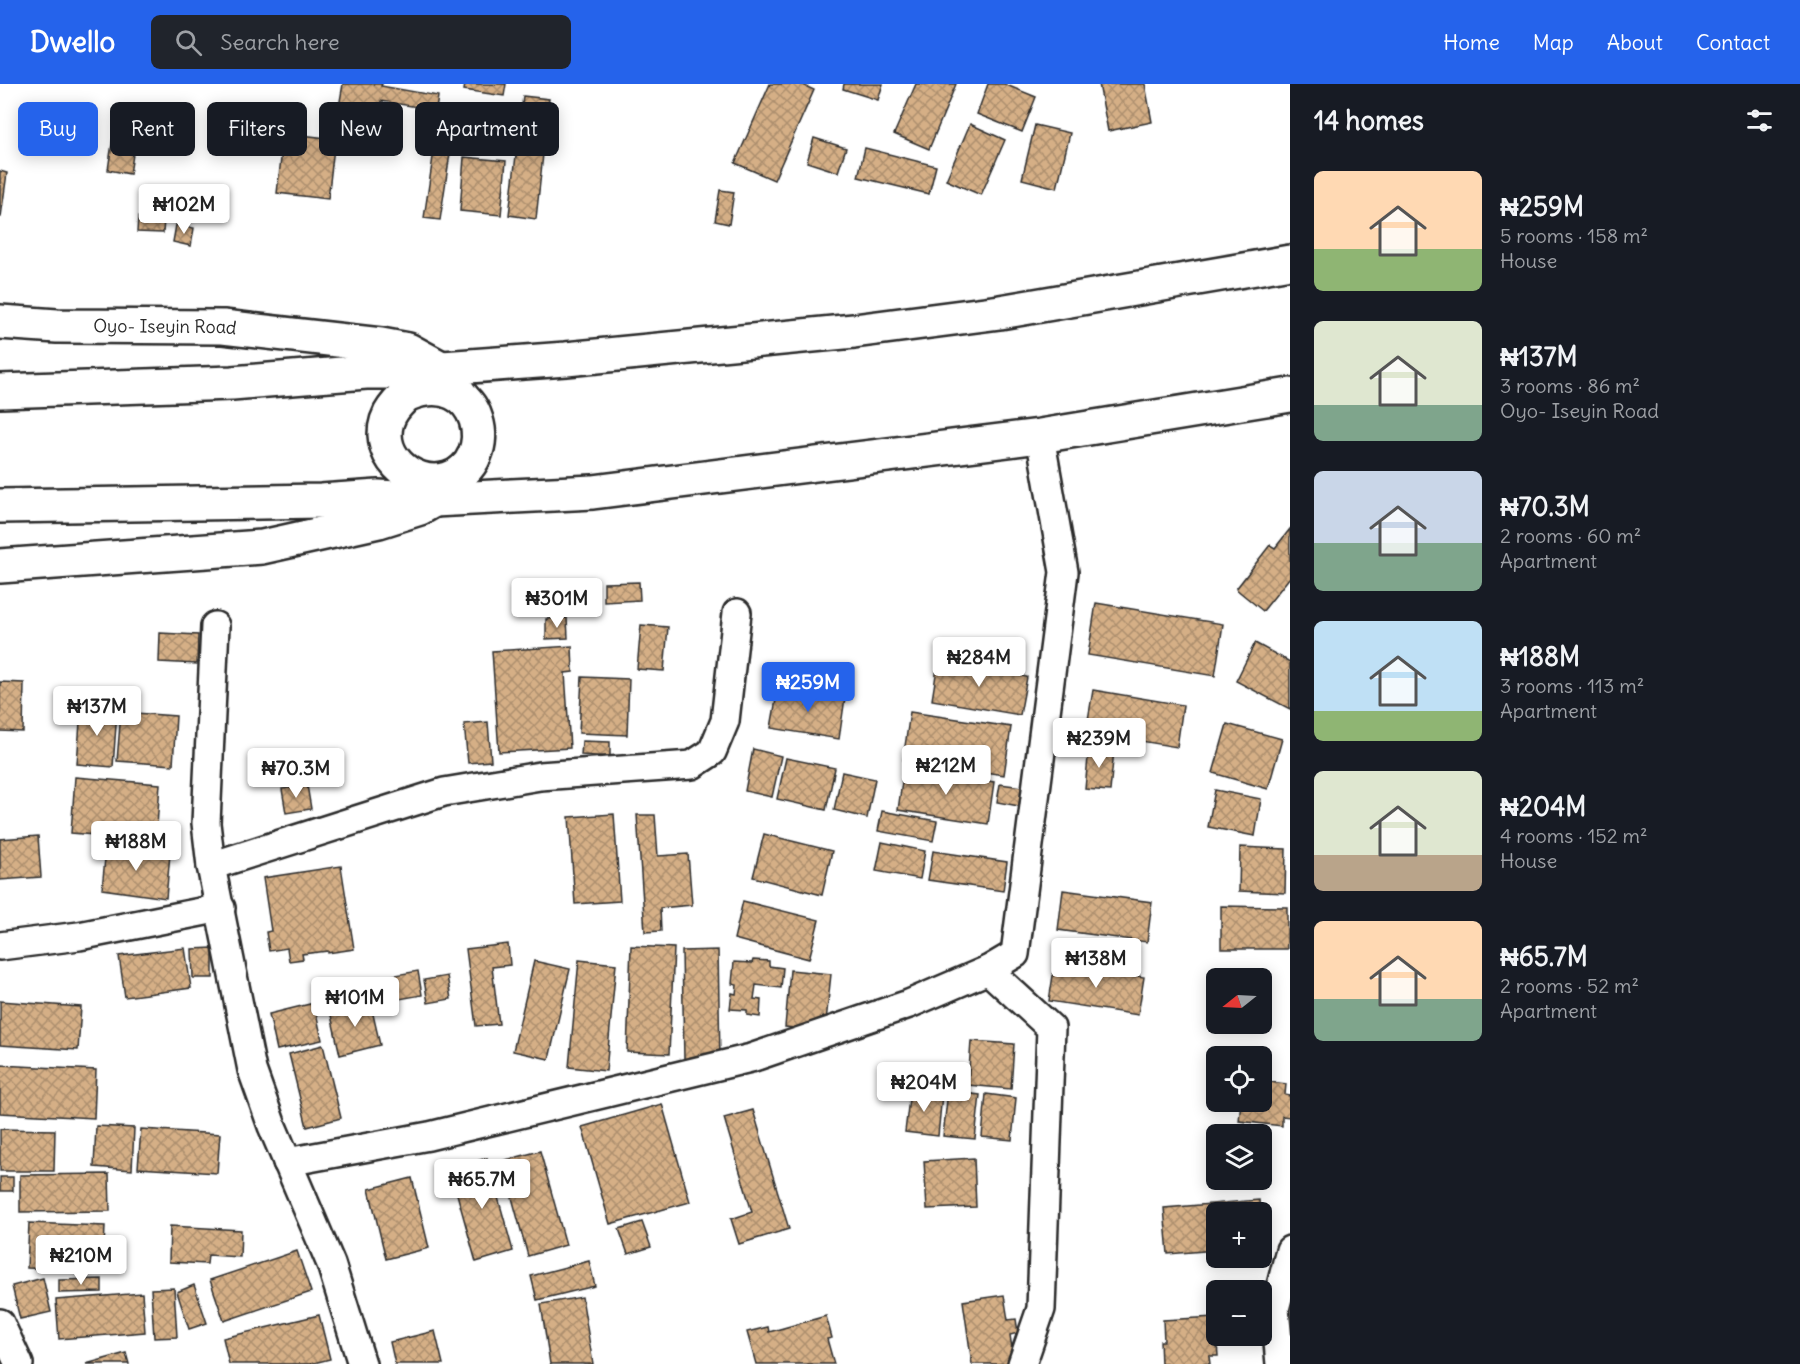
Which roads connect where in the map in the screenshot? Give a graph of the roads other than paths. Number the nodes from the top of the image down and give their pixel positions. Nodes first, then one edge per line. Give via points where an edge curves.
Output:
1 (1290, 262) edge
2 (0, 322) edge
3 (330, 339) junction
4 (441, 368) junction
5 (366, 372) junction
6 (0, 392) edge
7 (1290, 395) edge
8 (464, 400) junction
9 (399, 405) junction
10 (1040, 436) junction
11 (415, 480) junction
12 (378, 497) junction
13 (0, 506) edge
14 (321, 535) junction
15 (0, 566) edge
16 (737, 613) dead end
17 (215, 626) dead end
18 (211, 866) junction
19 (220, 908) junction
20 (0, 946) edge
21 (988, 970) junction
22 (287, 1162) junction
23 (1290, 1254) edge
24 (0, 1323) edge
25 (19, 1364) edge
26 (362, 1364) edge
27 (1023, 1364) edge
28 (1280, 1364) edge

1 - 4 main road via 1000,312 865,330
2 - 3 main road, Oyo- Iseyin Road via 223,327
3 - 4 main road, Oyo- Iseyin Road via 408,350
3 - 5 main road via 350,352
4 - 5 main road
4 - 8 main road
4 - 9 main road
5 - 6 main road via 232,383
5 - 9 main road via 380,392
7 - 10 main road
8 - 9 main road via 437,388 422,389
8 - 11 main road via 479,426 473,458 464,470
9 - 11 main road via 386,431 387,446
10 - 11 main road via 593,492
10 - 21 street via 1064,572 1015,954
11 - 12 main road
11 - 12 main road
11 - 14 main road via 420,508
12 - 13 main road
12 - 14 main road via 364,511
14 - 15 main road via 262,547
16 - 18 street via 725,721 712,752 692,765 540,776 444,792
17 - 18 street via 206,823
18 - 19 street
19 - 20 street via 79,936
19 - 22 street via 252,1070
21 - 22 street via 909,1004 751,1058 429,1136
21 - 27 street via 1051,1028 1041,1309
22 - 26 street via 331,1264
23 - 28 street via 1275,1309
24 - 25 street

